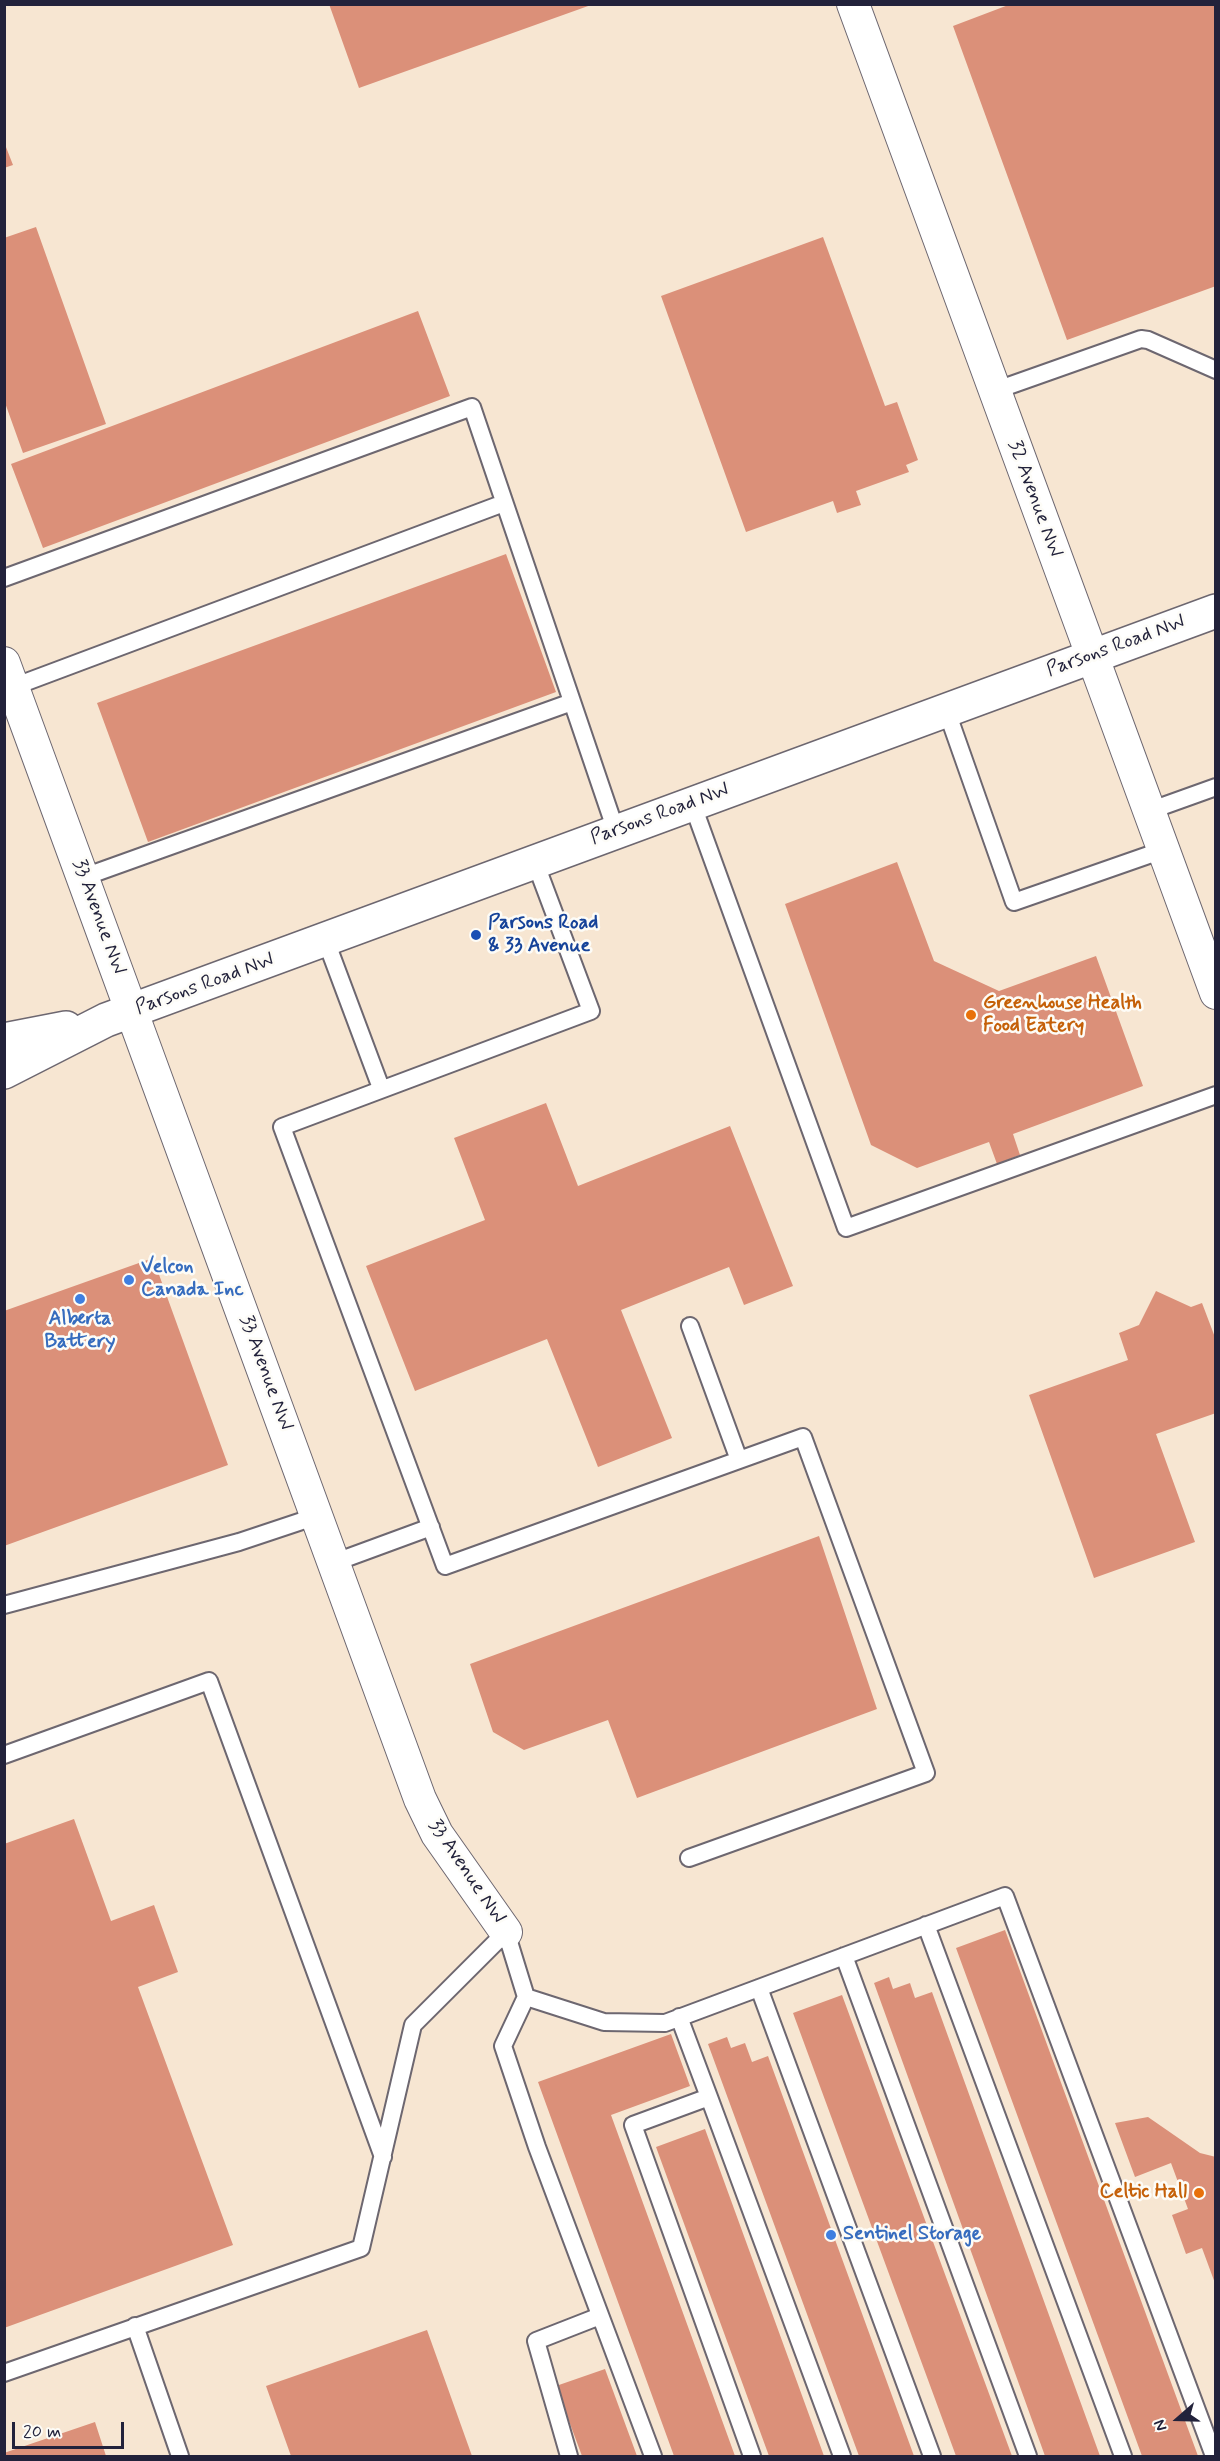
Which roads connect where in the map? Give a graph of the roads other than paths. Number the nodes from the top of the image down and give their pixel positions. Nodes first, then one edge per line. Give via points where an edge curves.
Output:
1 (852, 4) edge
2 (1215, 370) edge
3 (994, 391) junction
4 (504, 503) junction
5 (4, 578) edge
6 (1215, 611) edge
7 (1092, 657) junction
8 (9, 675) edge
9 (572, 702) junction
10 (946, 709) junction
11 (1215, 787) edge
12 (692, 803) junction
13 (1149, 811) junction
14 (616, 831) junction
15 (1163, 850) junction
16 (535, 862) junction
17 (84, 877) junction
18 (326, 941) junction
19 (1215, 993) edge
20 (119, 1015) junction
21 (4, 1040) edge
22 (4, 1072) edge
23 (381, 1088) junction
24 (1215, 1095) edge
25 (690, 1326) dead end
26 (739, 1460) junction
27 (317, 1516) junction
28 (431, 1527) junction
29 (333, 1563) junction
30 (4, 1605) edge
31 (4, 1755) edge
32 (689, 1858) dead end
33 (926, 1925) junction
34 (506, 1932) junction
35 (844, 1956) junction
36 (759, 1988) junction
37 (526, 1997) junction
38 (679, 2017) junction
39 (709, 2097) junction
40 (383, 2158) junction
41 (600, 2316) junction
42 (135, 2326) junction
43 (4, 2373) edge
44 (180, 2457) edge
45 (569, 2457) edge
46 (653, 2457) edge
47 (752, 2457) edge
48 (842, 2457) edge
49 (932, 2457) edge
50 (1028, 2457) edge
51 (1123, 2457) edge
52 (1214, 2457) edge

1 - 3 street, 32 Avenue NW
2 - 3 lane via 1141,339
3 - 7 street, 32 Avenue NW
4 - 5 lane via 472,407
4 - 8 lane
4 - 9 lane
6 - 7 main road, Parsons Road NW
7 - 10 main road, Parsons Road NW
7 - 13 street, 32 Avenue NW
8 - 17 street, 33 Avenue NW
9 - 14 lane
9 - 17 lane
10 - 12 main road, Parsons Road NW
10 - 15 lane via 1014,902
11 - 13 lane
12 - 14 main road, Parsons Road NW
12 - 24 lane via 846,1228
13 - 15 street, 32 Avenue NW
14 - 16 main road, Parsons Road NW
15 - 19 street, 32 Avenue NW
16 - 18 main road, Parsons Road NW
16 - 23 lane via 591,1011
17 - 20 street, 33 Avenue NW
18 - 20 main road, Parsons Road NW
18 - 23 lane
20 - 21 main road, Parsons Road NW
20 - 22 main road, Parsons Road NW
20 - 27 street, 33 Avenue NW
23 - 28 lane via 282,1127
25 - 26 lane
26 - 28 lane via 445,1566
26 - 32 lane via 803,1437 926,1773
27 - 29 street, 33 Avenue NW
27 - 30 lane via 239,1542
28 - 29 lane
29 - 34 street, 33 Avenue NW via 424,1808 437,1834
31 - 40 lane via 209,1682
33 - 35 lane
33 - 51 lane
33 - 52 lane via 1005,1896
34 - 37 lane
34 - 40 lane via 413,2025
35 - 36 lane
35 - 50 lane
36 - 38 lane
36 - 49 lane
37 - 38 lane via 604,2022 666,2023
37 - 41 lane via 503,2046
38 - 39 lane
39 - 47 lane via 633,2125
39 - 48 lane
40 - 42 lane via 361,2248
41 - 45 lane via 537,2341
41 - 46 lane
42 - 43 lane
42 - 44 lane

